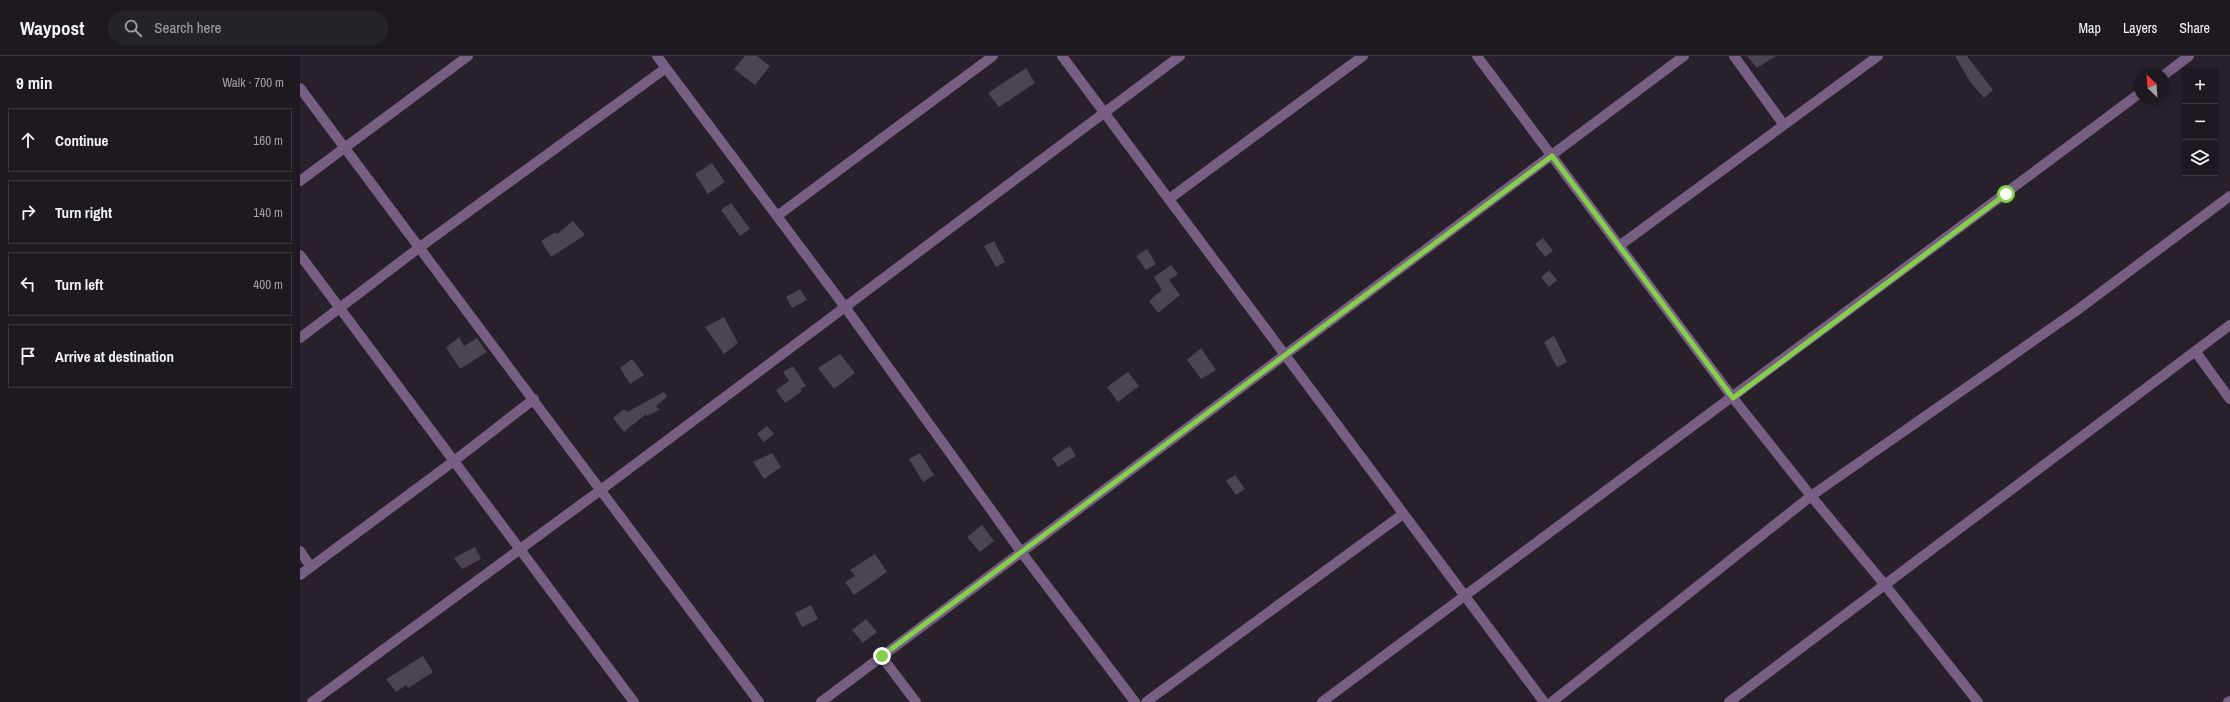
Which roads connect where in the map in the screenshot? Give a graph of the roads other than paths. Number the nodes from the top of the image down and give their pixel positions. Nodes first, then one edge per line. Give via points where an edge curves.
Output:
1 (468, 56) edge
2 (657, 56) edge
3 (993, 56) edge
4 (1062, 56) edge
5 (1180, 56) edge
6 (1363, 56) edge
7 (1477, 56) edge
8 (1684, 56) edge
9 (1734, 56) edge
10 (1878, 56) edge
11 (2189, 56) edge
12 (666, 68) junction
13 (2170, 70) edge
14 (300, 88) edge
15 (2134, 97) edge
16 (1105, 113) junction
17 (1784, 125) junction
18 (344, 149) junction
19 (1552, 156) junction
20 (300, 181) edge
21 (2230, 196) edge
22 (1169, 199) junction
23 (777, 216) junction
24 (1619, 246) junction
25 (420, 247) junction
26 (300, 255) edge
27 (339, 307) junction
28 (845, 307) junction
29 (2230, 326) edge
30 (300, 338) edge
31 (2195, 351) junction
32 (1284, 355) junction
33 (1733, 398) junction
34 (534, 399) junction
35 (2230, 399) edge
36 (454, 461) junction
37 (602, 489) junction
38 (1811, 496) junction
39 (1403, 514) junction
40 (520, 549) junction
41 (300, 551) edge
42 (1022, 553) junction
43 (311, 567) junction
44 (300, 575) edge
45 (1885, 585) junction
46 (1464, 597) junction
47 (882, 656) junction
48 (312, 702) edge
49 (634, 702) edge
50 (759, 702) edge
51 (821, 702) edge
52 (916, 702) edge
53 (1136, 702) edge
54 (1146, 702) edge
55 (1322, 702) edge
56 (1544, 702) edge
57 (1552, 702) edge
58 (1729, 702) edge
59 (1978, 702) edge

1 - 18 street
2 - 12 street
3 - 23 street
4 - 16 street
5 - 16 street
6 - 22 street
7 - 19 street
8 - 19 street
9 - 17 street
10 - 17 street
11 - 13 street
12 - 23 street
12 - 25 street
14 - 18 street
15 - 33 street
16 - 22 street
16 - 28 street
17 - 24 street
18 - 20 street
18 - 25 street
19 - 24 street
19 - 32 street
21 - 38 street via 2069,316
22 - 32 street
23 - 28 street
24 - 33 street
25 - 27 street
25 - 34 street
26 - 27 street
27 - 30 street
27 - 36 street
28 - 37 street
28 - 42 street
29 - 31 street
31 - 35 street
31 - 45 street
32 - 39 street
32 - 42 street
33 - 38 street
33 - 46 street
34 - 36 street
34 - 37 street
36 - 40 street
36 - 43 street
37 - 40 street
37 - 50 street
38 - 45 street
38 - 57 street
39 - 46 street
39 - 54 street
40 - 48 street
40 - 49 street
41 - 43 street
42 - 47 street
42 - 53 street
43 - 44 street
45 - 58 street
45 - 59 street
46 - 55 street
46 - 56 street
47 - 51 street
47 - 52 street

